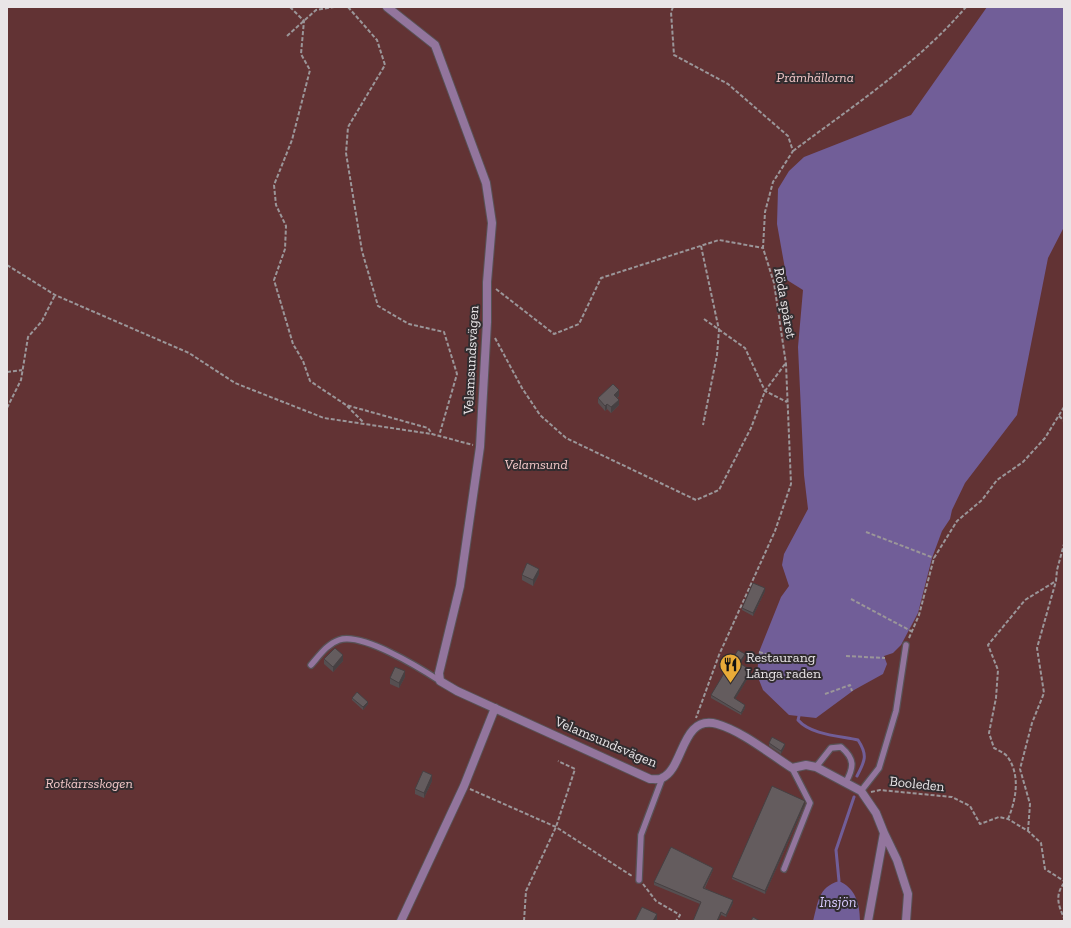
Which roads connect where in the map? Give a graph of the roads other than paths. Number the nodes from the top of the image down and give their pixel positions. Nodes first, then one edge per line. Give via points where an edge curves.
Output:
1 (387, 7) edge
2 (906, 645) road end
3 (311, 664) dead end
4 (440, 681) junction
5 (495, 708) junction
6 (816, 767) junction
7 (792, 768) junction
8 (662, 779) junction
9 (846, 782) junction
10 (863, 793) junction
11 (884, 833) junction
12 (784, 868) dead end
13 (639, 880) road end
14 (401, 921) edge
15 (868, 921) edge
16 (906, 921) edge

1 - 4 street, Velamsundsvägen via 435,45 486,183 492,223 480,447 460,586 439,673
2 - 10 lane via 896,711 879,768
3 - 4 lane via 328,646 339,640 360,640 411,662
4 - 5 street, Velamsundsvägen
5 - 8 street, Velamsundsvägen via 650,778
5 - 14 street via 464,786
6 - 7 street via 806,765
6 - 9 street
6 - 9 lane via 831,748 841,747 852,760
7 - 8 street, Velamsundsvägen via 724,727 705,724 690,733 674,766
7 - 12 lane via 810,803
8 - 13 lane via 641,836
9 - 10 street
10 - 11 street via 876,813
11 - 15 street
11 - 16 street via 897,860 908,894

